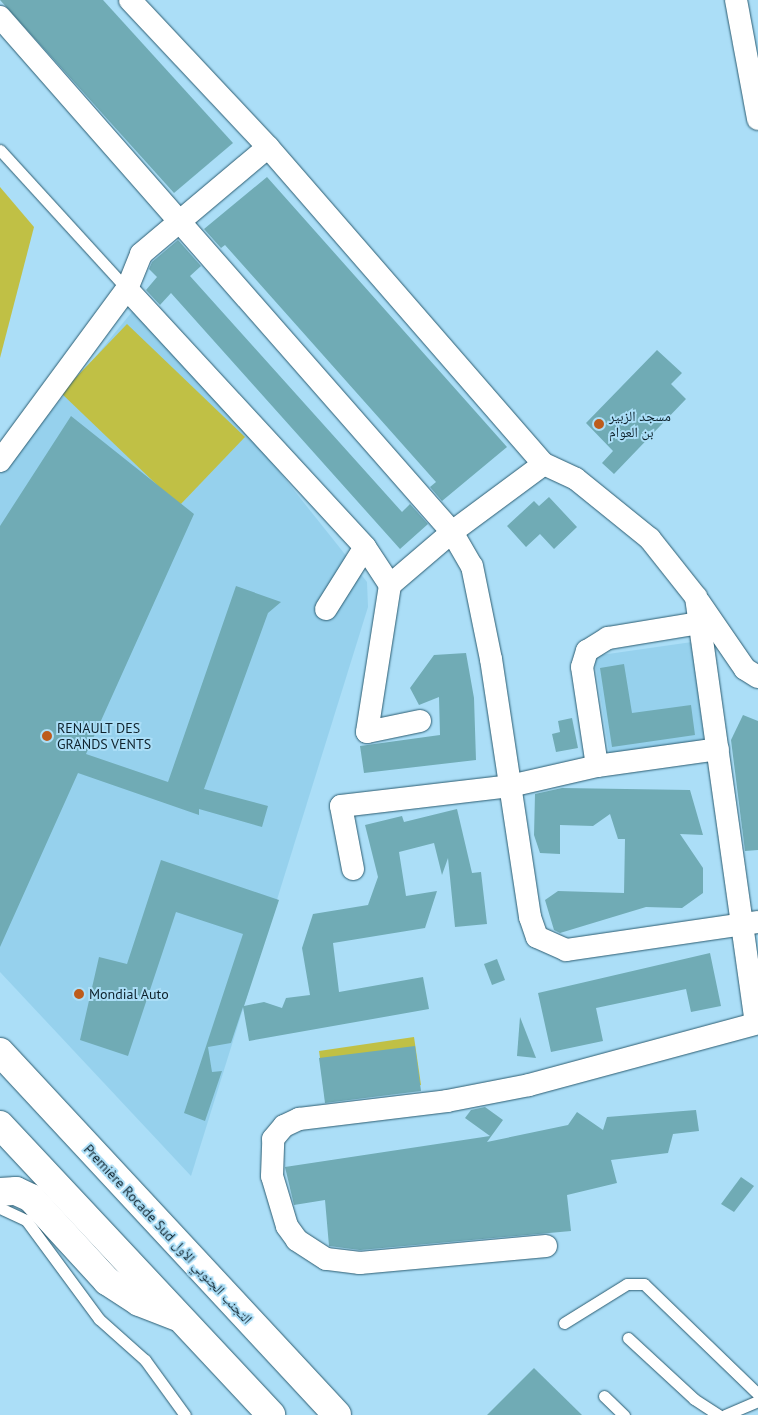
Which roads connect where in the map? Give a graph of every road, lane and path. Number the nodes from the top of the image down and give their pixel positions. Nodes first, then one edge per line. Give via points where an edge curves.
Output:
1 (130, 0) edge
2 (736, 0) edge
3 (0, 17) edge
4 (758, 119) edge
5 (268, 147) junction
6 (0, 150) edge
7 (181, 218) junction
8 (127, 289) junction
9 (0, 461) edge
10 (544, 464) junction
11 (452, 532) junction
12 (365, 547) junction
13 (390, 585) junction
14 (696, 597) junction
15 (326, 609) dead end
16 (700, 623) junction
17 (758, 677) edge
18 (420, 721) dead end
19 (718, 749) junction
20 (597, 766) junction
21 (510, 786) junction
22 (352, 869) dead end
23 (750, 923) edge
24 (757, 1023) edge
25 (0, 1040) edge
26 (0, 1052) edge
27 (0, 1125) edge
28 (124, 1186) junction
29 (0, 1192) edge
30 (0, 1208) edge
31 (546, 1246) dead end
32 (183, 1318) junction
33 (564, 1322) dead end
34 (628, 1338) dead end
35 (758, 1394) edge
36 (604, 1396) dead end
37 (758, 1401) edge
38 (185, 1415) edge
39 (271, 1415) edge
40 (337, 1415) edge
41 (624, 1415) edge
42 (719, 1415) edge
43 (725, 1415) edge

1 - 5 street
2 - 4 street
3 - 7 street
5 - 7 street
5 - 10 street
6 - 8 lane
7 - 8 street via 141,254
7 - 11 street
8 - 9 street
8 - 12 street
10 - 11 street
10 - 14 street via 576,479 650,539
11 - 13 street
11 - 21 street via 472,566
12 - 13 street
12 - 15 street
13 - 18 street via 367,732
14 - 16 street
14 - 17 street via 745,669
16 - 19 street
16 - 20 street via 608,638 587,651 582,667
19 - 20 street
19 - 23 street
20 - 21 street
21 - 22 street via 341,806
21 - 23 street via 530,917 545,944 566,950
23 - 24 street
24 - 31 street via 529,1085 447,1101 300,1119 284,1126 273,1139 272,1176 286,1226 297,1240 326,1259 360,1263
25 - 28 highway
26 - 28 highway, Première Rocade Sud التجنب الجنوبي الأول
27 - 32 highway
28 - 40 highway, Première Rocade Sud التجنب الجنوبي الأول
29 - 32 highway via 16,1191 32,1198 93,1268 122,1293
30 - 38 lane via 26,1220 98,1319 145,1360
32 - 39 highway
33 - 35 lane via 627,1284 644,1284
34 - 42 lane via 694,1399
36 - 41 lane
37 - 43 lane

